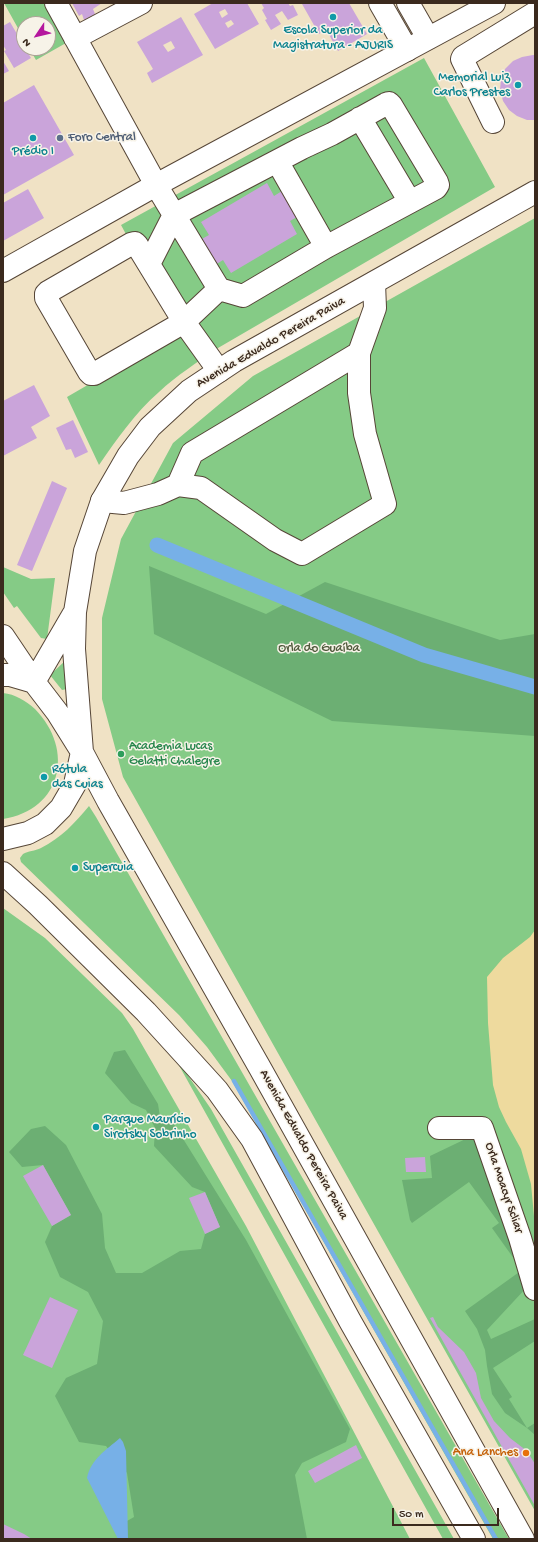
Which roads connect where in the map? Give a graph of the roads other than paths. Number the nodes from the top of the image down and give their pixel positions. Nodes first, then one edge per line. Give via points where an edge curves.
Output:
1 (56, 3) edge
2 (140, 3) edge
3 (380, 3) edge
4 (408, 3) edge
5 (494, 3) edge
6 (535, 13) edge
7 (75, 38) junction
8 (428, 38) junction
9 (407, 50) junction
10 (360, 118) junction
11 (493, 122) dead end
12 (276, 161) junction
13 (156, 185) junction
14 (535, 192) edge
15 (410, 202) junction
16 (174, 215) junction
17 (326, 247) junction
18 (149, 264) junction
19 (3, 271) edge
20 (374, 283) junction
21 (220, 289) junction
22 (184, 322) junction
23 (359, 353) junction
24 (219, 371) junction
25 (178, 485) junction
26 (102, 501) junction
27 (75, 612) junction
28 (3, 636) edge
29 (3, 675) edge
30 (34, 682) junction
31 (82, 752) junction
32 (3, 839) edge
33 (3, 873) edge
34 (3, 882) edge
35 (38, 905) junction
36 (439, 1128) dead end
37 (535, 1289) edge
38 (474, 1539) edge
39 (523, 1539) edge

1 - 7 main road
2 - 7 main road
3 - 9 main road
4 - 8 main road
5 - 8 main road
6 - 11 main road via 462,59
7 - 13 main road
8 - 9 main road
9 - 13 main road
10 - 12 main road
10 - 15 main road
10 - 15 main road via 389,103 437,182 436,188
12 - 16 main road
12 - 17 main road
13 - 16 main road
13 - 19 main road
14 - 20 main road, Avenida Edvaldo Pereira Paiva
15 - 17 main road
16 - 18 main road
16 - 21 main road
17 - 21 main road via 243,296
18 - 22 main road
18 - 22 main road via 137,245 131,244 48,292 46,298 91,374
20 - 23 main road via 375,308
20 - 24 main road, Avenida Edvaldo Pereira Paiva
21 - 22 main road
22 - 24 main road
23 - 25 main road via 192,453
23 - 25 main road via 359,393 365,434 385,504 302,554 275,540 200,488
24 - 26 main road, Avenida Edvaldo Pereira Paiva via 190,391 150,427 128,456
25 - 26 main road via 158,494 124,503
26 - 27 main road, Avenida Edvaldo Pereira Paiva via 85,552
27 - 30 main road, Avenida Edvaldo Pereira Paiva
27 - 31 main road, Avenida Edvaldo Pereira Paiva via 74,649
28 - 30 main road
29 - 30 main road
30 - 31 main road via 57,712
31 - 32 main road, Avenida Edvaldo Pereira Paiva via 75,784 61,808 45,824 34,830
31 - 39 main road, Avenida Edvaldo Pereira Paiva
33 - 35 main road
34 - 35 main road
35 - 38 main road via 146,1012 217,1090 252,1139 350,1321
36 - 37 main road, Orla Moacyr Scliar via 482,1128

